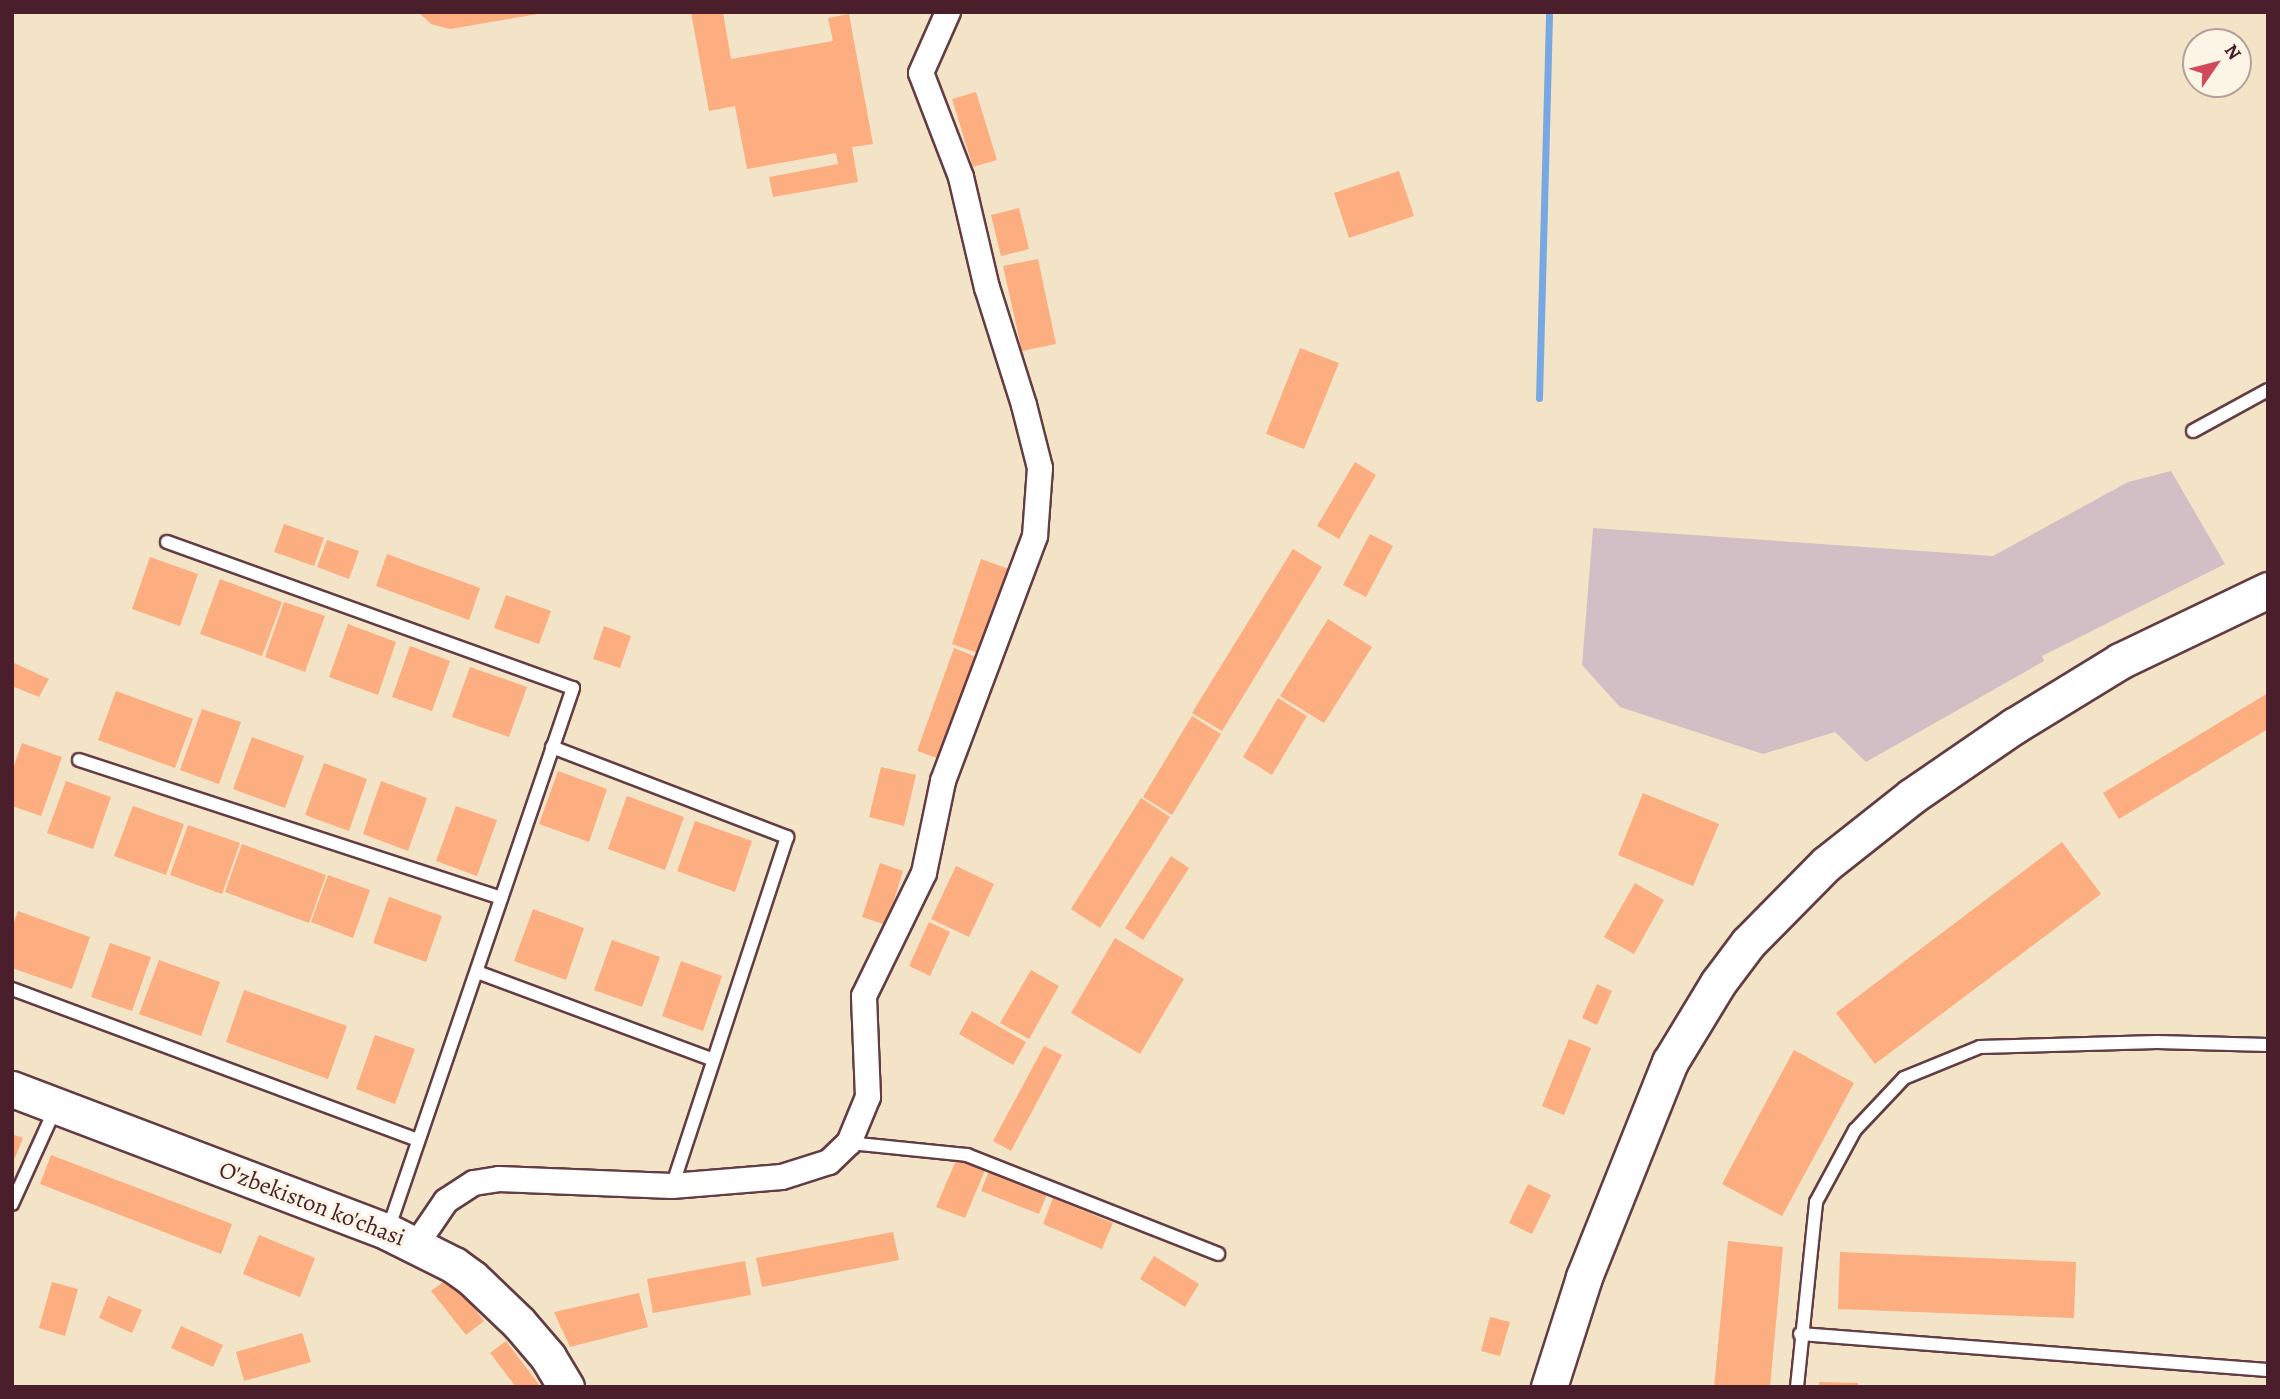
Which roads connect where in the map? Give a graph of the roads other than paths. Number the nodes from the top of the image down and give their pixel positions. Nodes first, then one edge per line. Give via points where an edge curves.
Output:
1 (948, 12) edge
2 (2268, 390) edge
3 (2193, 431) dead end
4 (167, 542) dead end
5 (2268, 590) edge
6 (552, 747) junction
7 (79, 760) dead end
8 (501, 898) junction
9 (477, 972) junction
10 (12, 989) edge
11 (2268, 1045) edge
12 (713, 1060) junction
13 (12, 1089) edge
14 (57, 1106) junction
15 (418, 1140) junction
16 (849, 1143) junction
17 (672, 1186) junction
18 (12, 1204) edge
19 (402, 1238) junction
20 (1218, 1254) dead end
21 (1800, 1334) junction
22 (2268, 1370) edge
23 (566, 1387) edge
24 (1549, 1387) edge
25 (1797, 1387) edge

1 - 16 street via 921,73 961,177 987,288 1040,468 1035,536 943,782 924,873 864,996 868,1097
2 - 3 lane
4 - 6 lane via 573,688
5 - 24 main road via 2120,662 2014,726 1912,796 1826,864 1748,943 1670,1062 1584,1277
6 - 8 lane
6 - 12 lane via 787,837
7 - 8 lane
8 - 9 lane
9 - 12 lane
9 - 15 lane
10 - 15 lane
11 - 21 lane via 2157,1042 1980,1047 1904,1078 1855,1130 1816,1202
12 - 17 lane
13 - 14 main road, O'zbekiston ko'chasi
14 - 18 lane
14 - 19 main road, O'zbekiston ko'chasi
15 - 19 lane
16 - 17 street via 829,1162 782,1177
16 - 20 lane via 967,1155
17 - 19 street via 499,1179 474,1183
19 - 23 main road, O'zbekiston ko'chasi via 454,1265 486,1290 527,1331
21 - 22 lane
21 - 25 lane

